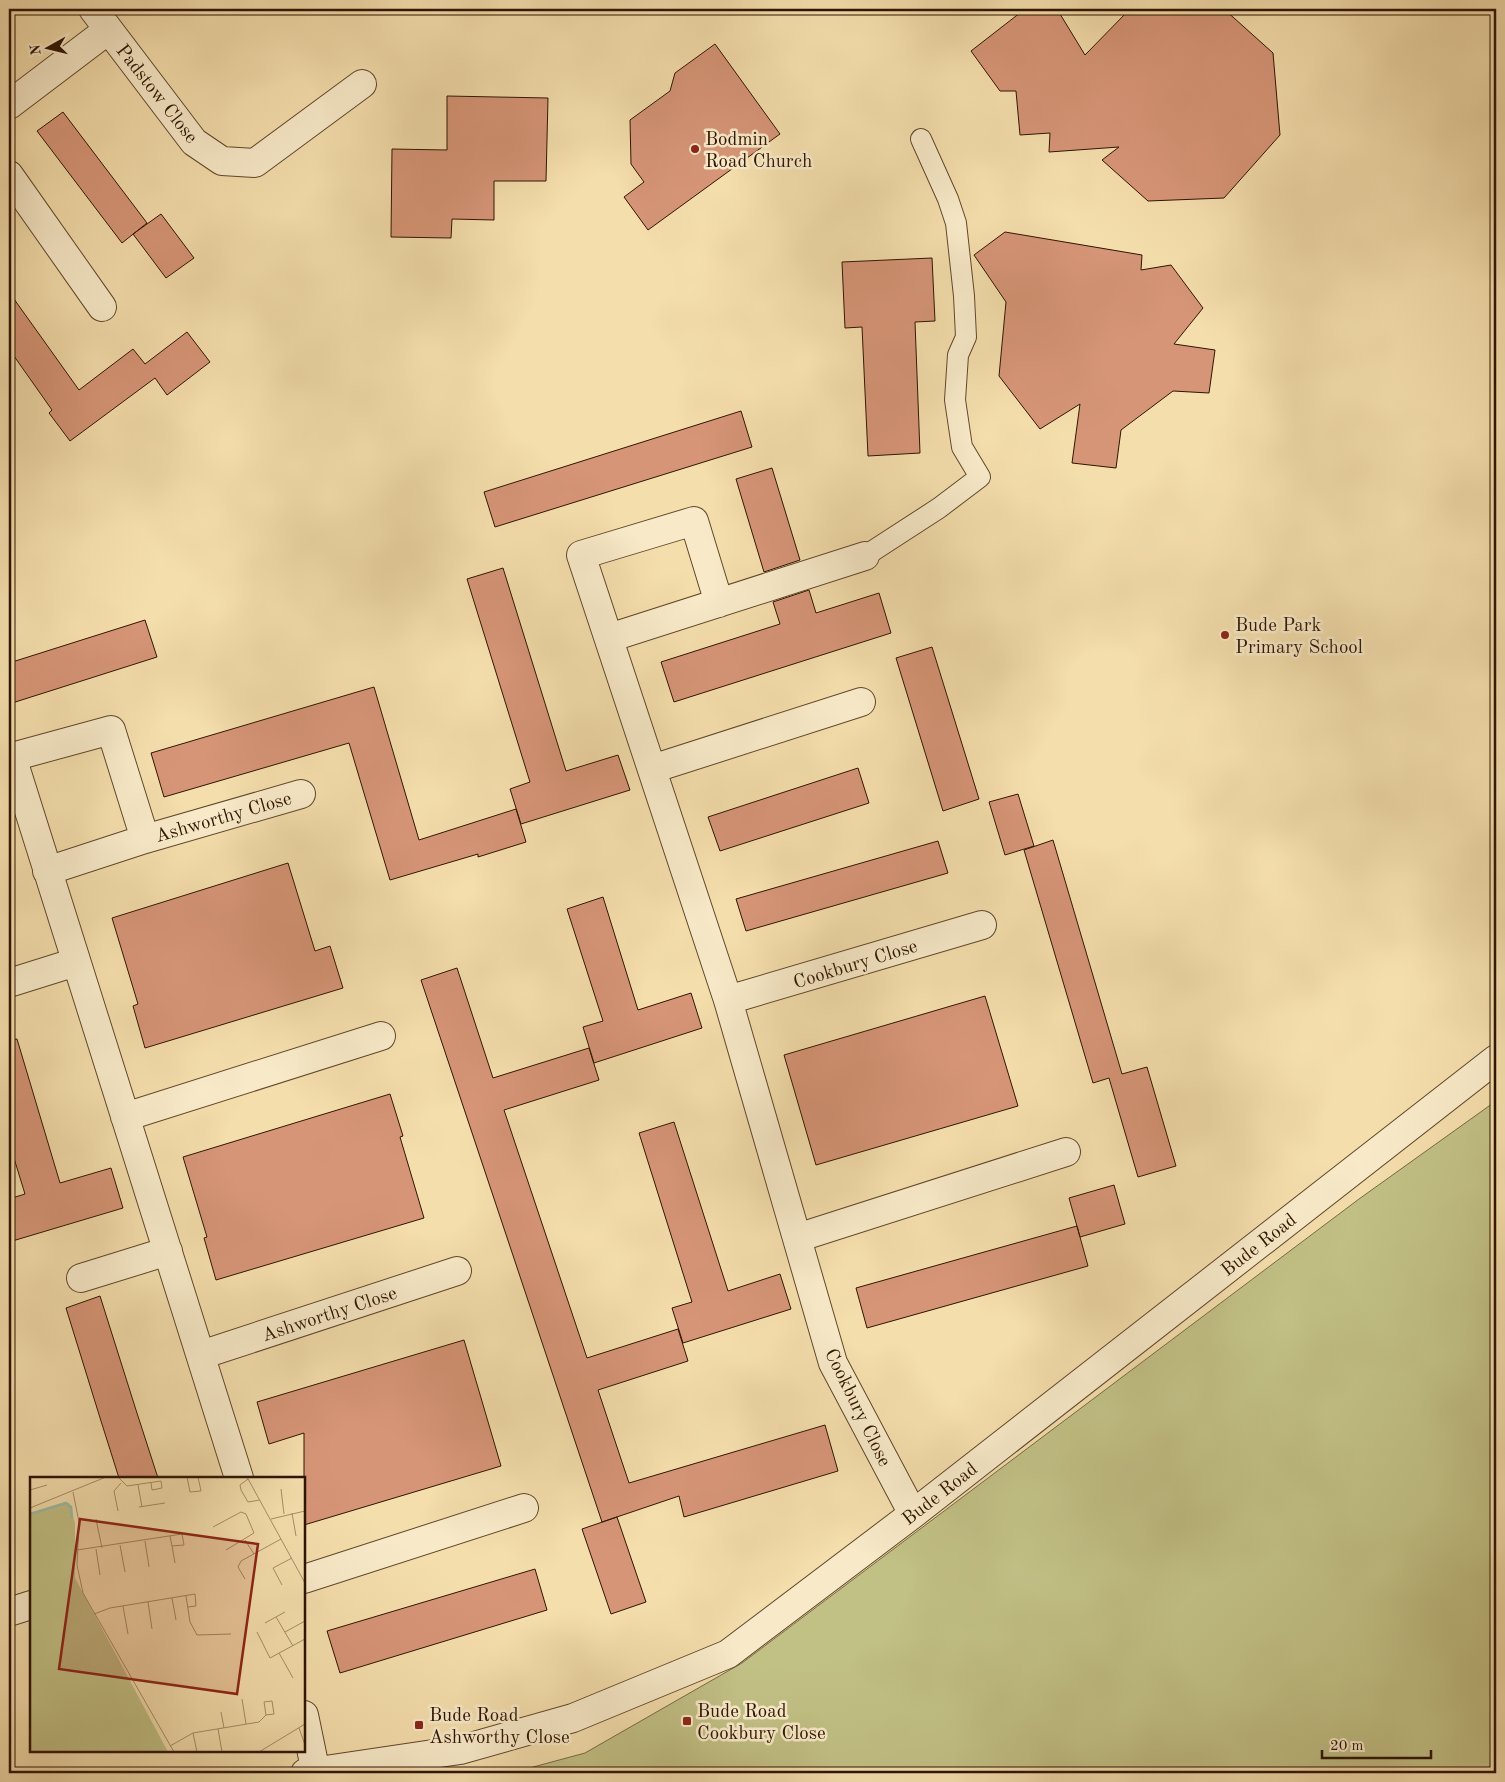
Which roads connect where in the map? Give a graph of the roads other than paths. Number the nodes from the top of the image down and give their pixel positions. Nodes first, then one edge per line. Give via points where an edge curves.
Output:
1 (100, 19) edge
2 (362, 84) dead end
3 (9, 105) edge
4 (921, 139) dead end
5 (9, 175) edge
6 (102, 307) dead end
7 (865, 556) joint
8 (719, 603) junction
9 (609, 638) junction
10 (861, 702) dead end
11 (652, 769) junction
12 (301, 794) dead end
13 (145, 839) junction
14 (47, 871) junction
15 (982, 925) dead end
16 (76, 962) junction
17 (9, 983) edge
18 (728, 1000) junction
19 (381, 1036) dead end
20 (1496, 1059) edge
21 (125, 1117) junction
22 (1066, 1152) dead end
23 (797, 1238) junction
24 (168, 1251) junction
25 (457, 1271) dead end
26 (81, 1278) dead end
27 (201, 1355) junction
28 (239, 1477) edge
29 (524, 1508) dead end
30 (913, 1514) junction
31 (305, 1579) edge
32 (30, 1605) edge
33 (9, 1612) edge
34 (305, 1720) edge
35 (305, 1773) edge
36 (316, 1773) edge

1 - 2 street, Padstow Close via 194,142 222,161 255,163
1 - 3 street, Padstow Close
4 - 7 lane via 956,224 966,337 958,355 955,400 962,447 980,477
5 - 6 street
7 - 8 street
8 - 9 street
8 - 9 street, Cookbury Close via 694,521 581,555
9 - 11 street, Cookbury Close
10 - 11 street
11 - 18 street, Cookbury Close
12 - 13 street, Ashworthy Close
13 - 14 street, Ashworthy Close
13 - 14 street, Ashworthy Close via 111,730 12,756
14 - 16 street, Ashworthy Close
15 - 18 street, Cookbury Close
16 - 17 street
16 - 21 street, Ashworthy Close
18 - 23 street, Cookbury Close
19 - 21 street
20 - 30 street, Bude Road
21 - 24 street, Ashworthy Close
22 - 23 street
23 - 30 street, Cookbury Close via 833,1363
24 - 26 street
24 - 27 street, Ashworthy Close
25 - 27 street, Ashworthy Close
27 - 28 street, Ashworthy Close
29 - 31 street
30 - 36 street, Bude Road via 728,1654 573,1718 460,1750
32 - 33 street
34 - 36 street
35 - 36 street, Bude Road

